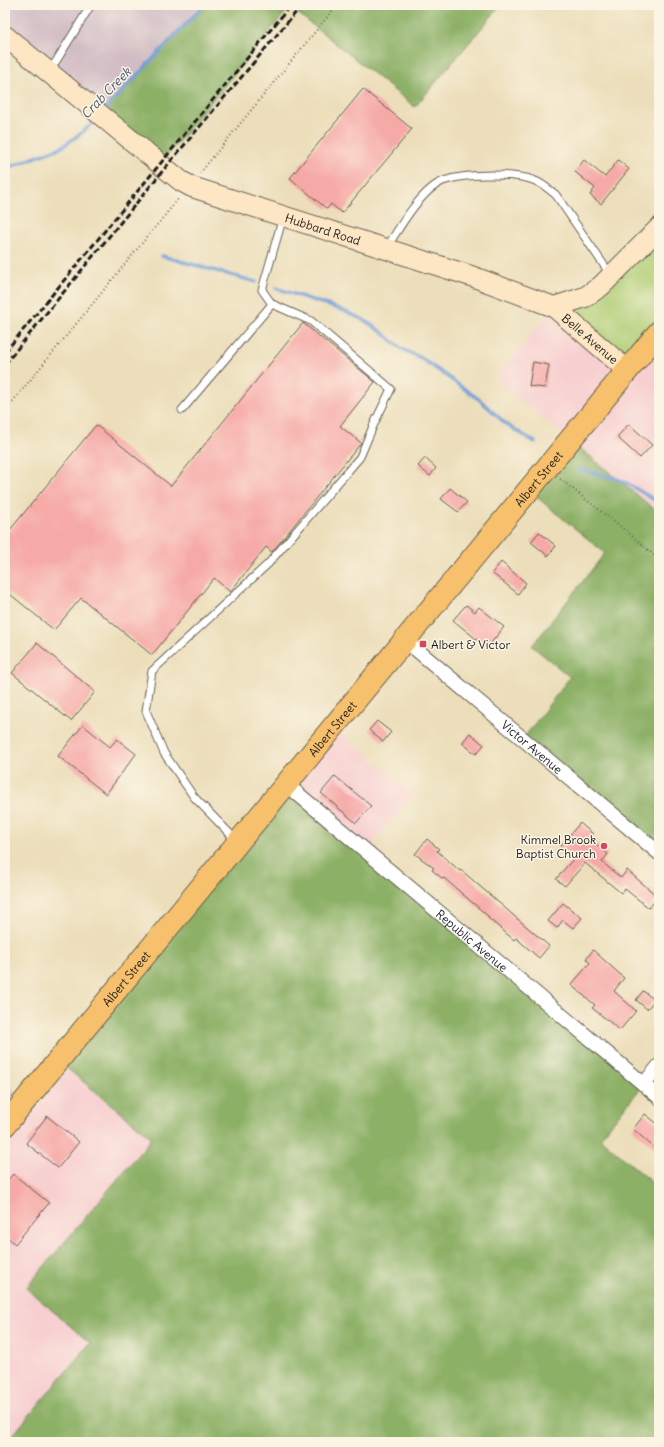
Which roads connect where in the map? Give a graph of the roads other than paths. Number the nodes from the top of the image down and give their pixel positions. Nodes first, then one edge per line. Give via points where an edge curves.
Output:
1 (91, 5) edge
2 (5, 36) edge
3 (49, 72) junction
4 (283, 217) junction
5 (659, 228) edge
6 (386, 249) junction
7 (612, 276) junction
8 (272, 304) junction
9 (554, 307) junction
10 (657, 337) edge
11 (627, 370) junction
12 (182, 410) dead end
13 (405, 640) junction
14 (286, 784) junction
15 (238, 842) junction
16 (659, 853) edge
17 (659, 1066) edge
18 (644, 1084) junction
19 (659, 1097) edge
20 (5, 1125) edge

1 - 3 lane
2 - 3 street, Hubbard Road
3 - 4 street, Hubbard Road via 189,186
4 - 6 street, Hubbard Road
4 - 8 lane via 262,290
5 - 7 street
6 - 7 lane via 409,214 423,197 439,184 455,178 476,176 521,177 535,181 556,195
6 - 9 street, Hubbard Road via 474,277
7 - 9 street via 585,297
8 - 12 lane
8 - 15 lane via 311,321 391,389 360,457 268,564 152,671 146,711 164,753 194,797
9 - 11 street, Belle Avenue
10 - 11 main road, Albert Street
11 - 13 main road, Albert Street
13 - 14 main road, Albert Street
13 - 16 street, Victor Avenue
14 - 15 main road, Albert Street
14 - 18 street, Republic Avenue
15 - 20 main road, Albert Street
17 - 18 street
18 - 19 street, Republic Avenue

